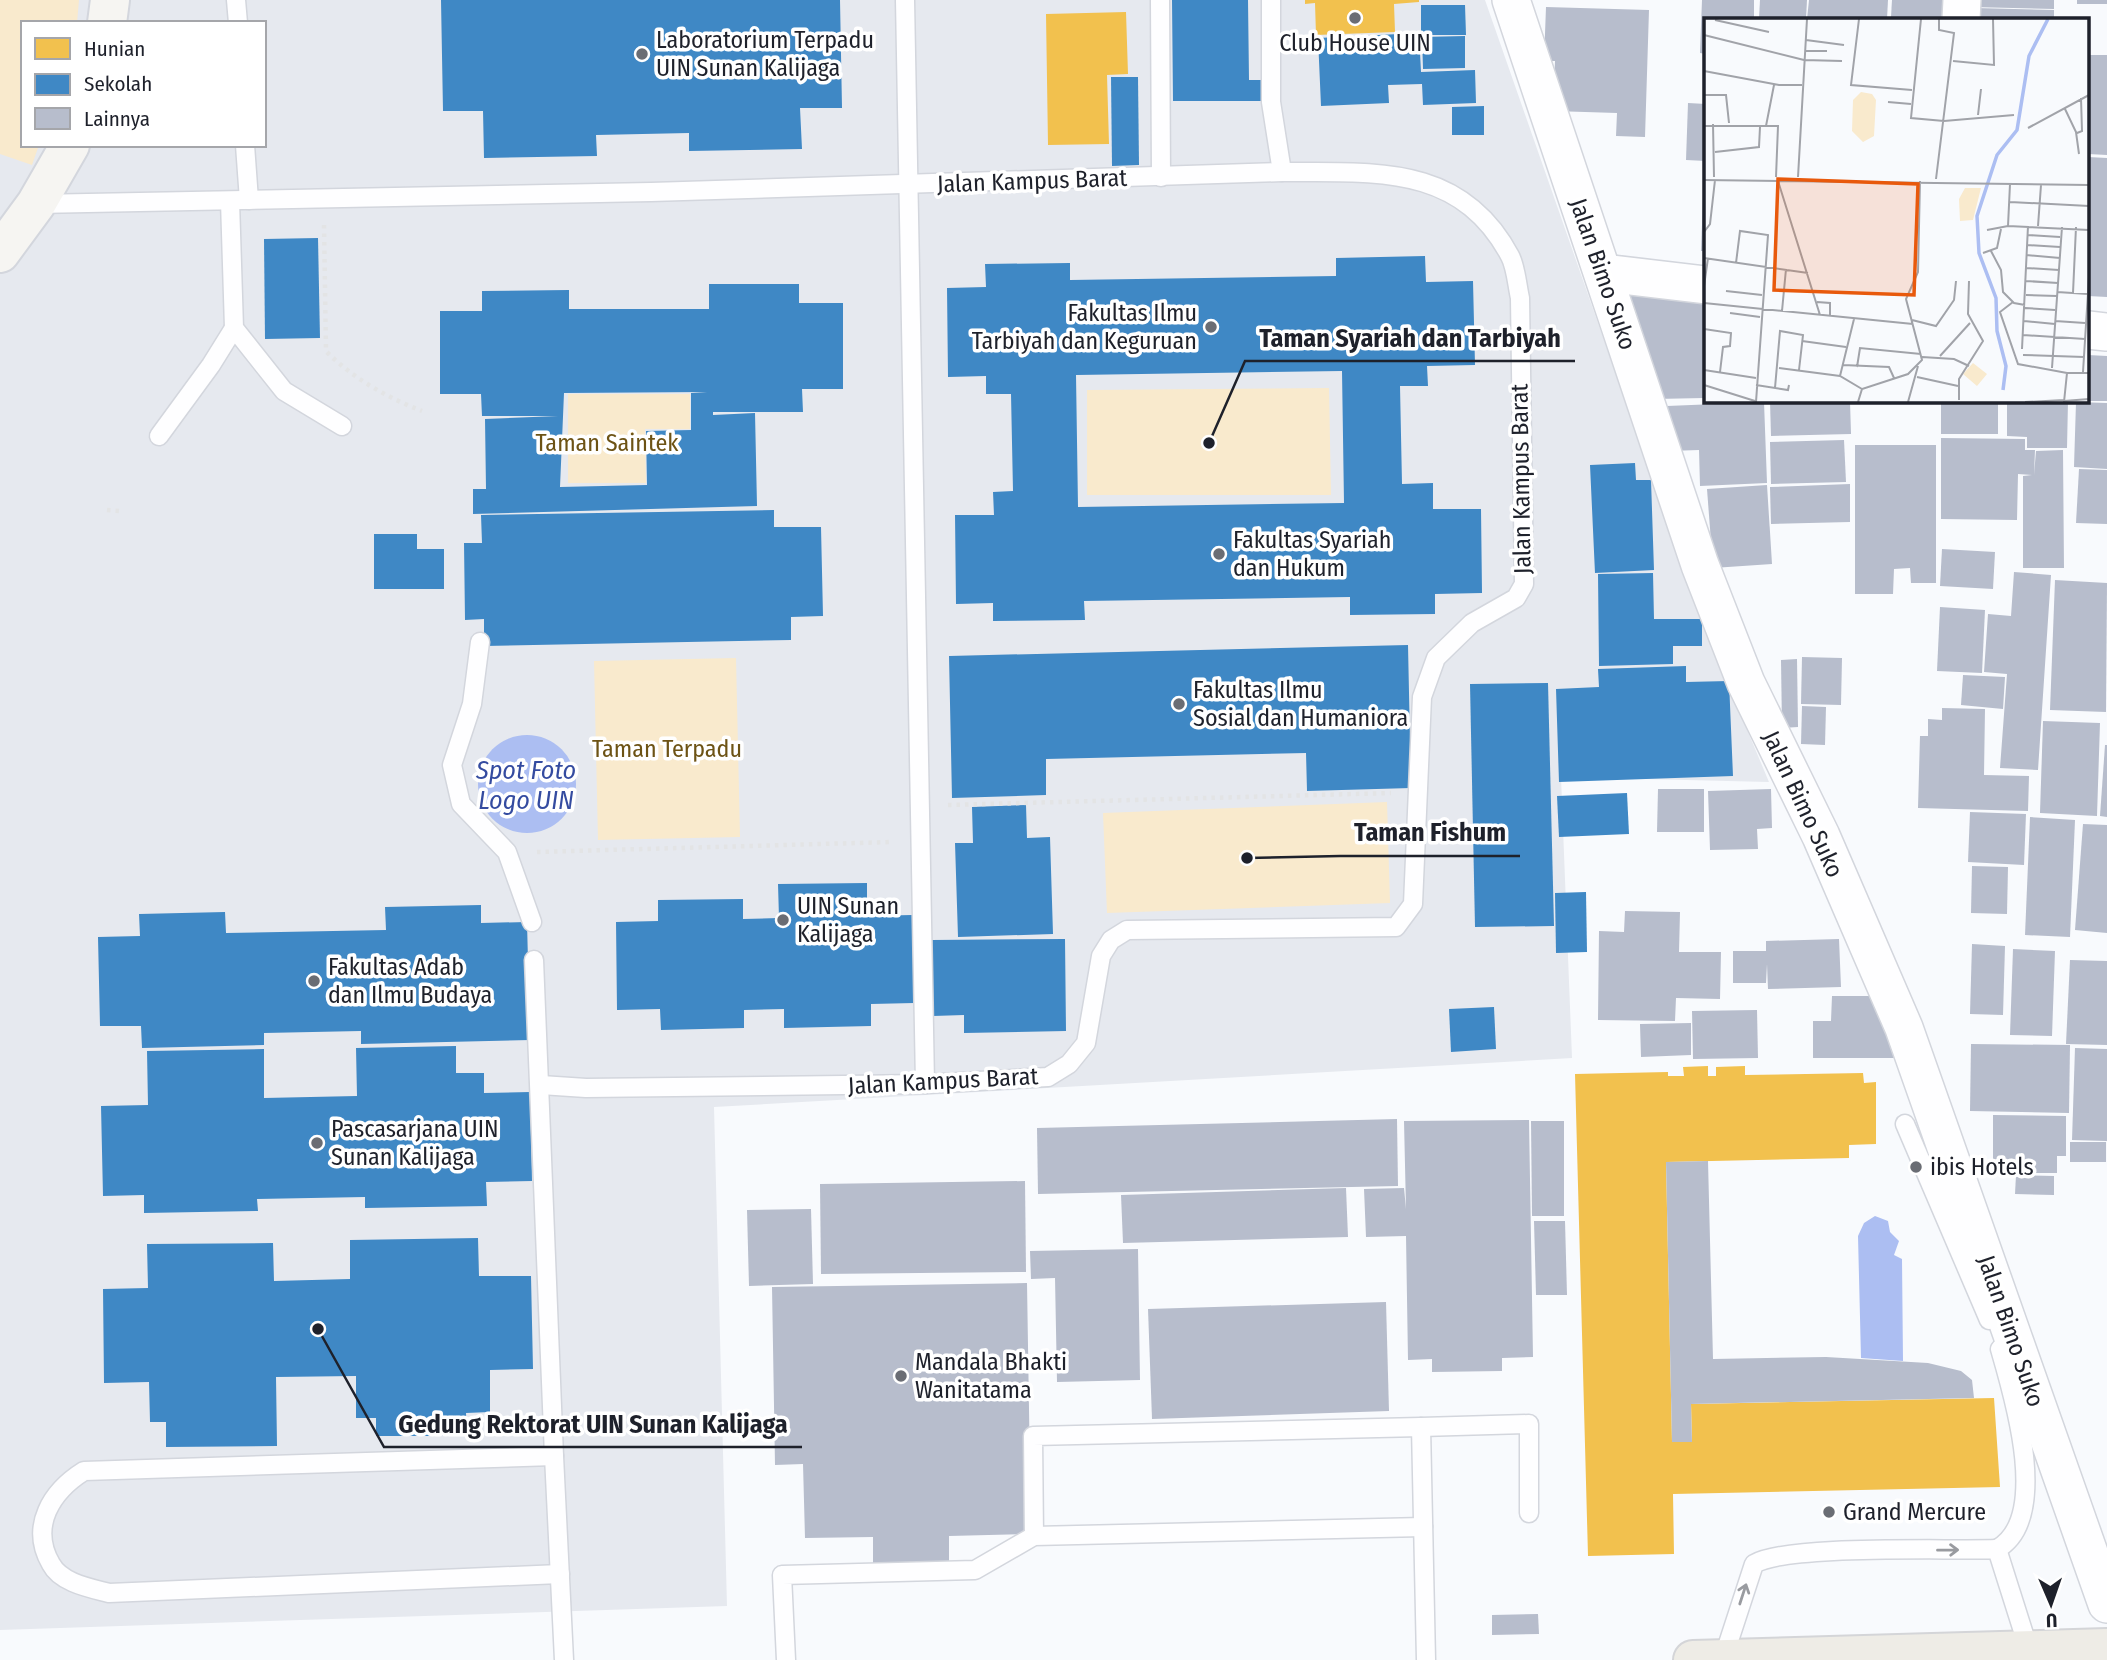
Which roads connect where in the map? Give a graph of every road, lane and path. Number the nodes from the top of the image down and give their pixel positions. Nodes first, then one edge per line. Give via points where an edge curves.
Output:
1 (110, 0) edge
2 (236, 0) edge
3 (905, 0) edge
4 (1160, 0) edge
5 (1271, 0) edge
6 (1511, 0) edge
7 (1962, 0) edge
8 (1961, 18) edge
9 (107, 21) edge
10 (238, 21) edge
11 (70, 147) edge
12 (245, 147) edge
13 (1282, 172) junction
14 (1161, 177) junction
15 (906, 184) junction
16 (324, 198) junction
17 (249, 200) junction
18 (230, 201) junction
19 (36, 204) junction
20 (4, 240) edge
21 (1604, 273) junction
22 (1704, 285) edge
23 (234, 328) junction
24 (422, 411) dead end
25 (342, 426) dead end
26 (159, 436) dead end
27 (107, 510) dead end
28 (120, 511) dead end
29 (480, 642) dead end
30 (1417, 792) junction
31 (919, 805) junction
32 (920, 841) junction
33 (507, 852) junction
34 (532, 922) dead end
35 (534, 960) dead end
36 (925, 1084) junction
37 (541, 1085) junction
38 (1905, 1124) dead end
39 (1421, 1427) junction
40 (554, 1456) junction
41 (1529, 1513) dead end
42 (1423, 1527) junction
43 (1034, 1536) junction
44 (1997, 1549) junction
45 (560, 1574) junction
46 (2107, 1604) edge
47 (2107, 1648) edge
48 (2029, 1650) junction
49 (1723, 1659) edge
50 (564, 1660) edge
51 (786, 1660) edge
52 (1426, 1660) edge
53 (1693, 1660) edge

1 - 9 main road
2 - 10 lane
3 - 15 lane
4 - 14 lane
5 - 13 lane via 1271,102
6 - 21 street, Jalan Bimo Suko
7 - 8 street
11 - 19 main road
12 - 17 lane
13 - 14 lane, Jalan Kampus Barat
13 - 30 lane, Jalan Kampus Barat via 1412,177 1449,192 1483,217 1511,257 1520,298 1524,584 1516,598 1472,623 1436,658 1422,697
14 - 15 lane, Jalan Kampus Barat
15 - 16 lane, Jalan Kampus Barat
15 - 31 lane
16 - 17 lane, Jalan Kampus Barat
16 - 24 path via 326,351 346,371
17 - 18 lane, Jalan Kampus Barat
18 - 19 lane, Jalan Kampus Barat
18 - 23 lane
19 - 20 main road
21 - 22 street
21 - 46 street, Jalan Bimo Suko via 1700,565 1746,683 1821,836 1904,1028
23 - 25 lane via 284,391
23 - 26 lane
27 - 28 path
29 - 33 lane via 472,704 452,765 461,804
30 - 31 path
30 - 36 lane, Jalan Kampus Barat via 1413,904 1396,927 1127,930 1111,940 1101,956 1086,1043 1069,1064 1048,1077
31 - 32 lane
32 - 33 path
32 - 36 lane
33 - 34 lane
35 - 37 lane
36 - 37 lane, Jalan Kampus Barat
37 - 40 lane
38 - 44 lane via 1996,1335 2008,1382 2028,1490 2015,1534
39 - 41 lane via 1529,1424
39 - 42 lane
39 - 43 lane via 1033,1436
40 - 45 lane
40 - 45 lane via 84,1471 62,1485 47,1507 43,1536 51,1566 75,1584 109,1593
42 - 43 lane
42 - 52 lane
43 - 51 lane via 975,1570 782,1575
44 - 48 lane
49 -> 44 lane via 1749,1573 1763,1559 1809,1553
45 - 50 lane
47 - 48 main road
48 - 49 main road
49 - 53 main road

